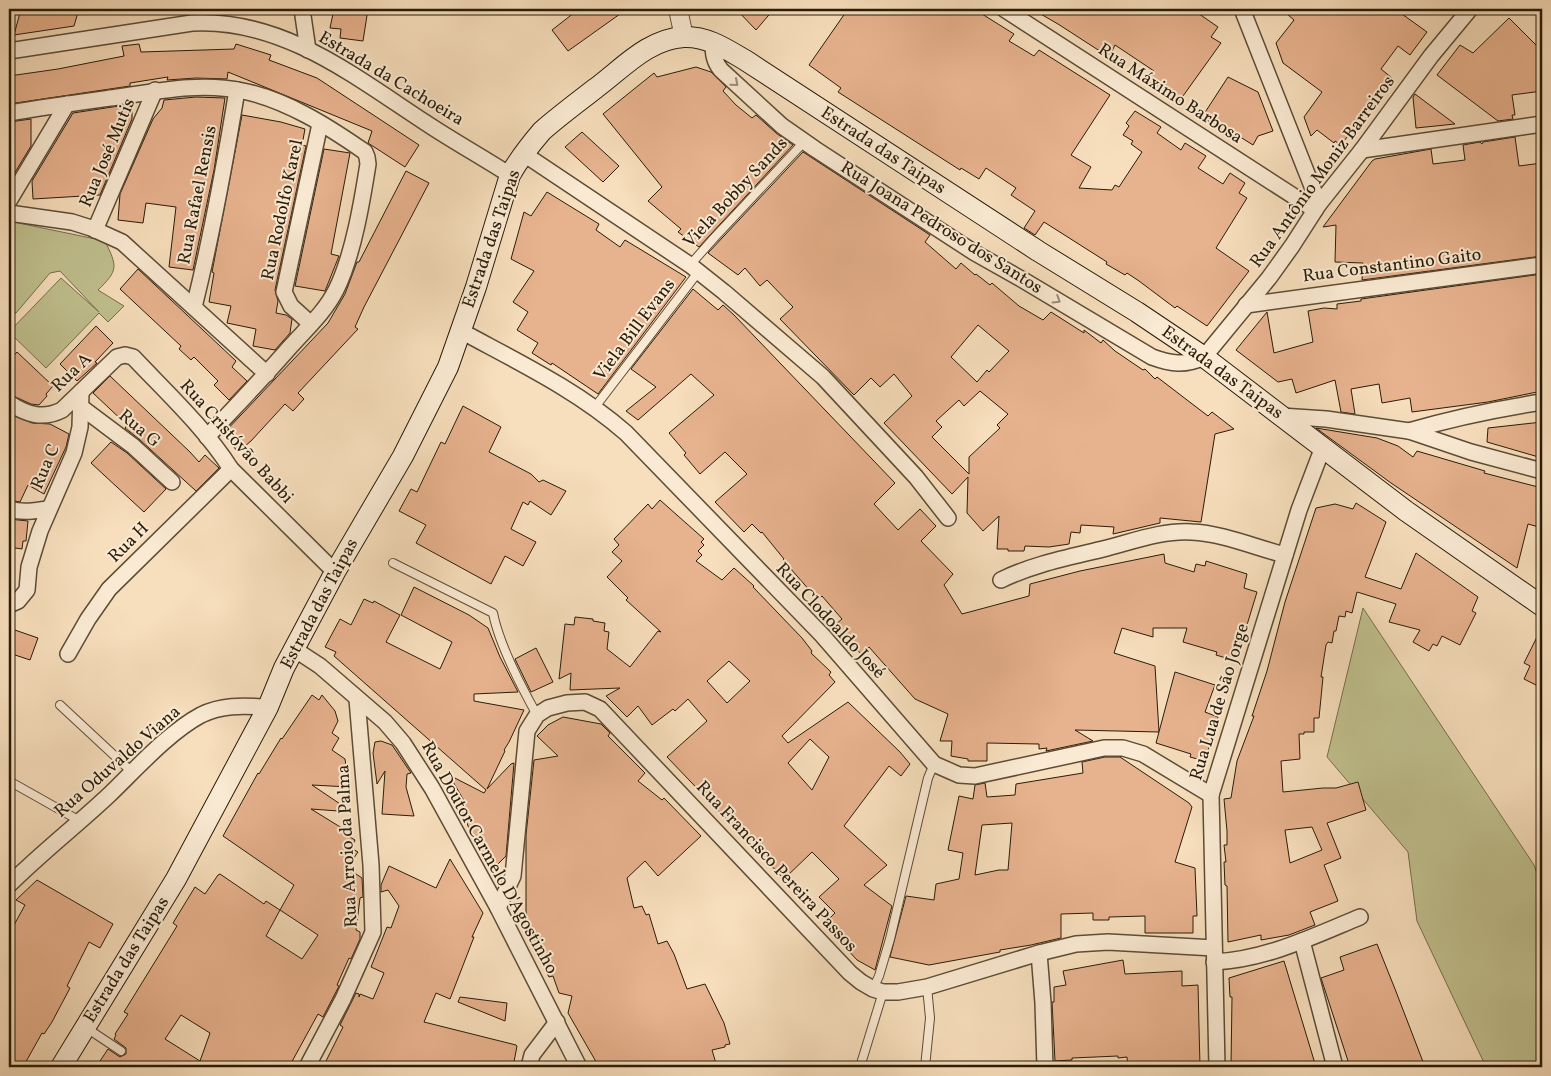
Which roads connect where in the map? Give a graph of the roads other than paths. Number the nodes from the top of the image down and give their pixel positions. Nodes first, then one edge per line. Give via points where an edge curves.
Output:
1 (302, 9) edge
2 (678, 9) edge
3 (1004, 9) edge
4 (1470, 9) edge
5 (1246, 11) edge
6 (684, 37) junction
7 (713, 43) junction
8 (308, 50) junction
9 (9, 51) edge
10 (155, 90) junction
11 (237, 90) junction
12 (67, 104) junction
13 (9, 113) edge
14 (320, 124) junction
15 (1542, 124) edge
16 (804, 142) junction
17 (1362, 150) junction
18 (524, 154) junction
19 (510, 175) junction
20 (9, 201) edge
21 (1317, 207) junction
22 (9, 213) edge
23 (95, 230) junction
24 (1542, 265) edge
25 (695, 268) junction
26 (1246, 305) junction
27 (194, 307) junction
28 (311, 324) junction
29 (461, 331) junction
30 (133, 357) joint
31 (1204, 357) junction
32 (267, 374) junction
33 (81, 399) junction
34 (1542, 402) edge
35 (9, 403) edge
36 (595, 407) junction
37 (1281, 416) junction
38 (1409, 431) junction
39 (206, 437) junction
40 (1323, 447) junction
41 (231, 469) junction
42 (1542, 471) edge
43 (172, 482) dead end
44 (9, 509) edge
45 (48, 509) junction
46 (948, 518) dead end
47 (1285, 556) junction
48 (392, 563) dead end
49 (335, 572) junction
50 (1001, 580) dead end
51 (9, 605) edge
52 (1542, 606) edge
53 (294, 649) junction
54 (68, 654) dead end
55 (357, 699) junction
56 (60, 705) dead end
57 (268, 707) junction
58 (537, 715) junction
59 (934, 764) junction
60 (132, 772) junction
61 (9, 781) edge
62 (1211, 795) junction
63 (80, 821) junction
64 (9, 885) edge
65 (498, 908) junction
66 (1360, 917) dead end
67 (1302, 941) junction
68 (1039, 952) junction
69 (1214, 955) junction
70 (927, 987) junction
71 (878, 991) junction
72 (557, 1022) junction
73 (85, 1028) junction
74 (121, 1051) dead end
75 (61, 1067) edge
76 (307, 1067) edge
77 (529, 1067) edge
78 (579, 1067) edge
79 (860, 1067) edge
80 (925, 1067) edge
81 (1045, 1067) edge
82 (1217, 1067) edge
83 (1334, 1067) edge

1 - 8 street
2 - 6 street
3 - 21 street, Rua Máximo Barbosa
4 - 17 street, Rua Antônio Moniz Barreiros
5 - 21 street
6 - 7 main road, Estrada das Taipas
6 - 18 main road, Estrada das Taipas via 660,43 632,58 542,131
7 -> 16 street, Rua Joana Pedroso dos Santos via 717,66
7 - 31 main road, Estrada das Taipas
8 - 9 street, Estrada da Cachoeira via 273,34 210,22
8 - 19 street, Estrada da Cachoeira
10 - 11 street via 201,87
10 - 12 street
10 - 23 street, Rua José Mutis
11 - 14 street via 293,108
11 - 27 street, Rua Rafael Rensis via 208,250
12 - 13 street
12 - 20 street
14 - 28 street, Rua Rodolfo Karel via 284,292 291,306
14 - 28 street via 365,152 368,164 356,226 341,277
15 - 17 street
16 - 25 lane, Viela Bobby Sands via 714,238
16 -> 31 street, Rua Joana Pedroso dos Santos via 975,253 1152,356 1177,364
17 - 21 street, Rua Antônio Moniz Barreiros
18 - 19 main road, Estrada das Taipas
18 - 25 street
19 - 29 main road, Estrada das Taipas
21 - 26 street, Rua Antônio Moniz Barreiros via 1292,246
22 - 23 street via 72,222
23 - 27 street via 122,242
24 - 26 street, Rua Constantino Gaito
25 - 36 lane, Viela Bill Evans
25 - 46 street via 823,377 916,477
26 - 31 street, Rua Antônio Moniz Barreiros
27 - 32 street
28 - 32 street
29 - 36 street, Rua Clodoaldo José
29 - 49 main road, Estrada das Taipas via 448,368 403,456
30 - 33 street, Rua A via 117,357
30 - 39 street, Rua Cristóvão Babbi
31 - 37 main road, Estrada das Taipas
32 - 39 street
33 - 35 street, Rua A via 52,414 29,414
33 - 43 street, Rua G
33 - 45 street, Rua C via 76,446
34 - 38 street via 1455,418
36 - 59 street, Rua Clodoaldo José via 660,467 822,635
37 - 38 street
37 - 40 main road, Estrada das Taipas
38 - 42 street
39 - 41 street, Rua Cristóvão Babbi
40 - 47 street, Rua Lua de São Jorge
40 - 52 main road, Estrada das Taipas via 1406,511
41 - 49 street, Rua Cristóvão Babbi
41 - 54 street, Rua H via 107,591
44 - 45 street
45 - 51 street, Rua C via 32,558 27,590 18,601
47 - 50 street via 1192,531 1164,534 1038,566
47 - 62 street, Rua Lua de São Jorge
48 - 58 lane via 493,613
49 - 53 main road, Estrada das Taipas
53 - 55 street, Rua Doutor Carmelo D'Agostinho via 320,666
53 - 57 main road, Estrada das Taipas
55 - 65 street, Rua Doutor Carmelo D'Agostinho via 385,722 403,743 432,788
55 - 76 street, Rua Arroio da Palma via 371,865 373,932
56 - 60 lane
57 - 60 street, Rua Oduvaldo Viana via 223,707 201,715 169,738
57 - 73 main road, Estrada das Taipas via 176,879
58 - 65 street via 527,731 524,751 513,876
58 - 71 street, Rua Francisco Pereira Passos via 567,703 585,702 600,709 850,973
59 - 62 street, Rua Clodoaldo José via 959,775 975,776 1104,748 1123,748 1143,754
59 - 71 lane via 879,976
60 - 63 street, Rua Oduvaldo Viana
61 - 63 lane
62 - 69 street, Rua Lua de São Jorge
63 - 64 street, Rua Oduvaldo Viana
65 - 72 street, Rua Doutor Carmelo D'Agostinho
66 - 67 street
67 - 69 street via 1224,962
67 - 83 street
68 - 69 street via 1076,944 1108,942
68 - 70 street
68 - 81 street
69 - 82 street, Rua Lua de São Jorge
70 - 71 street via 898,992
70 - 80 lane via 930,1018
71 - 79 lane
72 - 77 street via 532,1055
72 - 78 street, Rua Doutor Carmelo D'Agostinho
73 - 74 lane
73 - 75 main road, Estrada das Taipas

